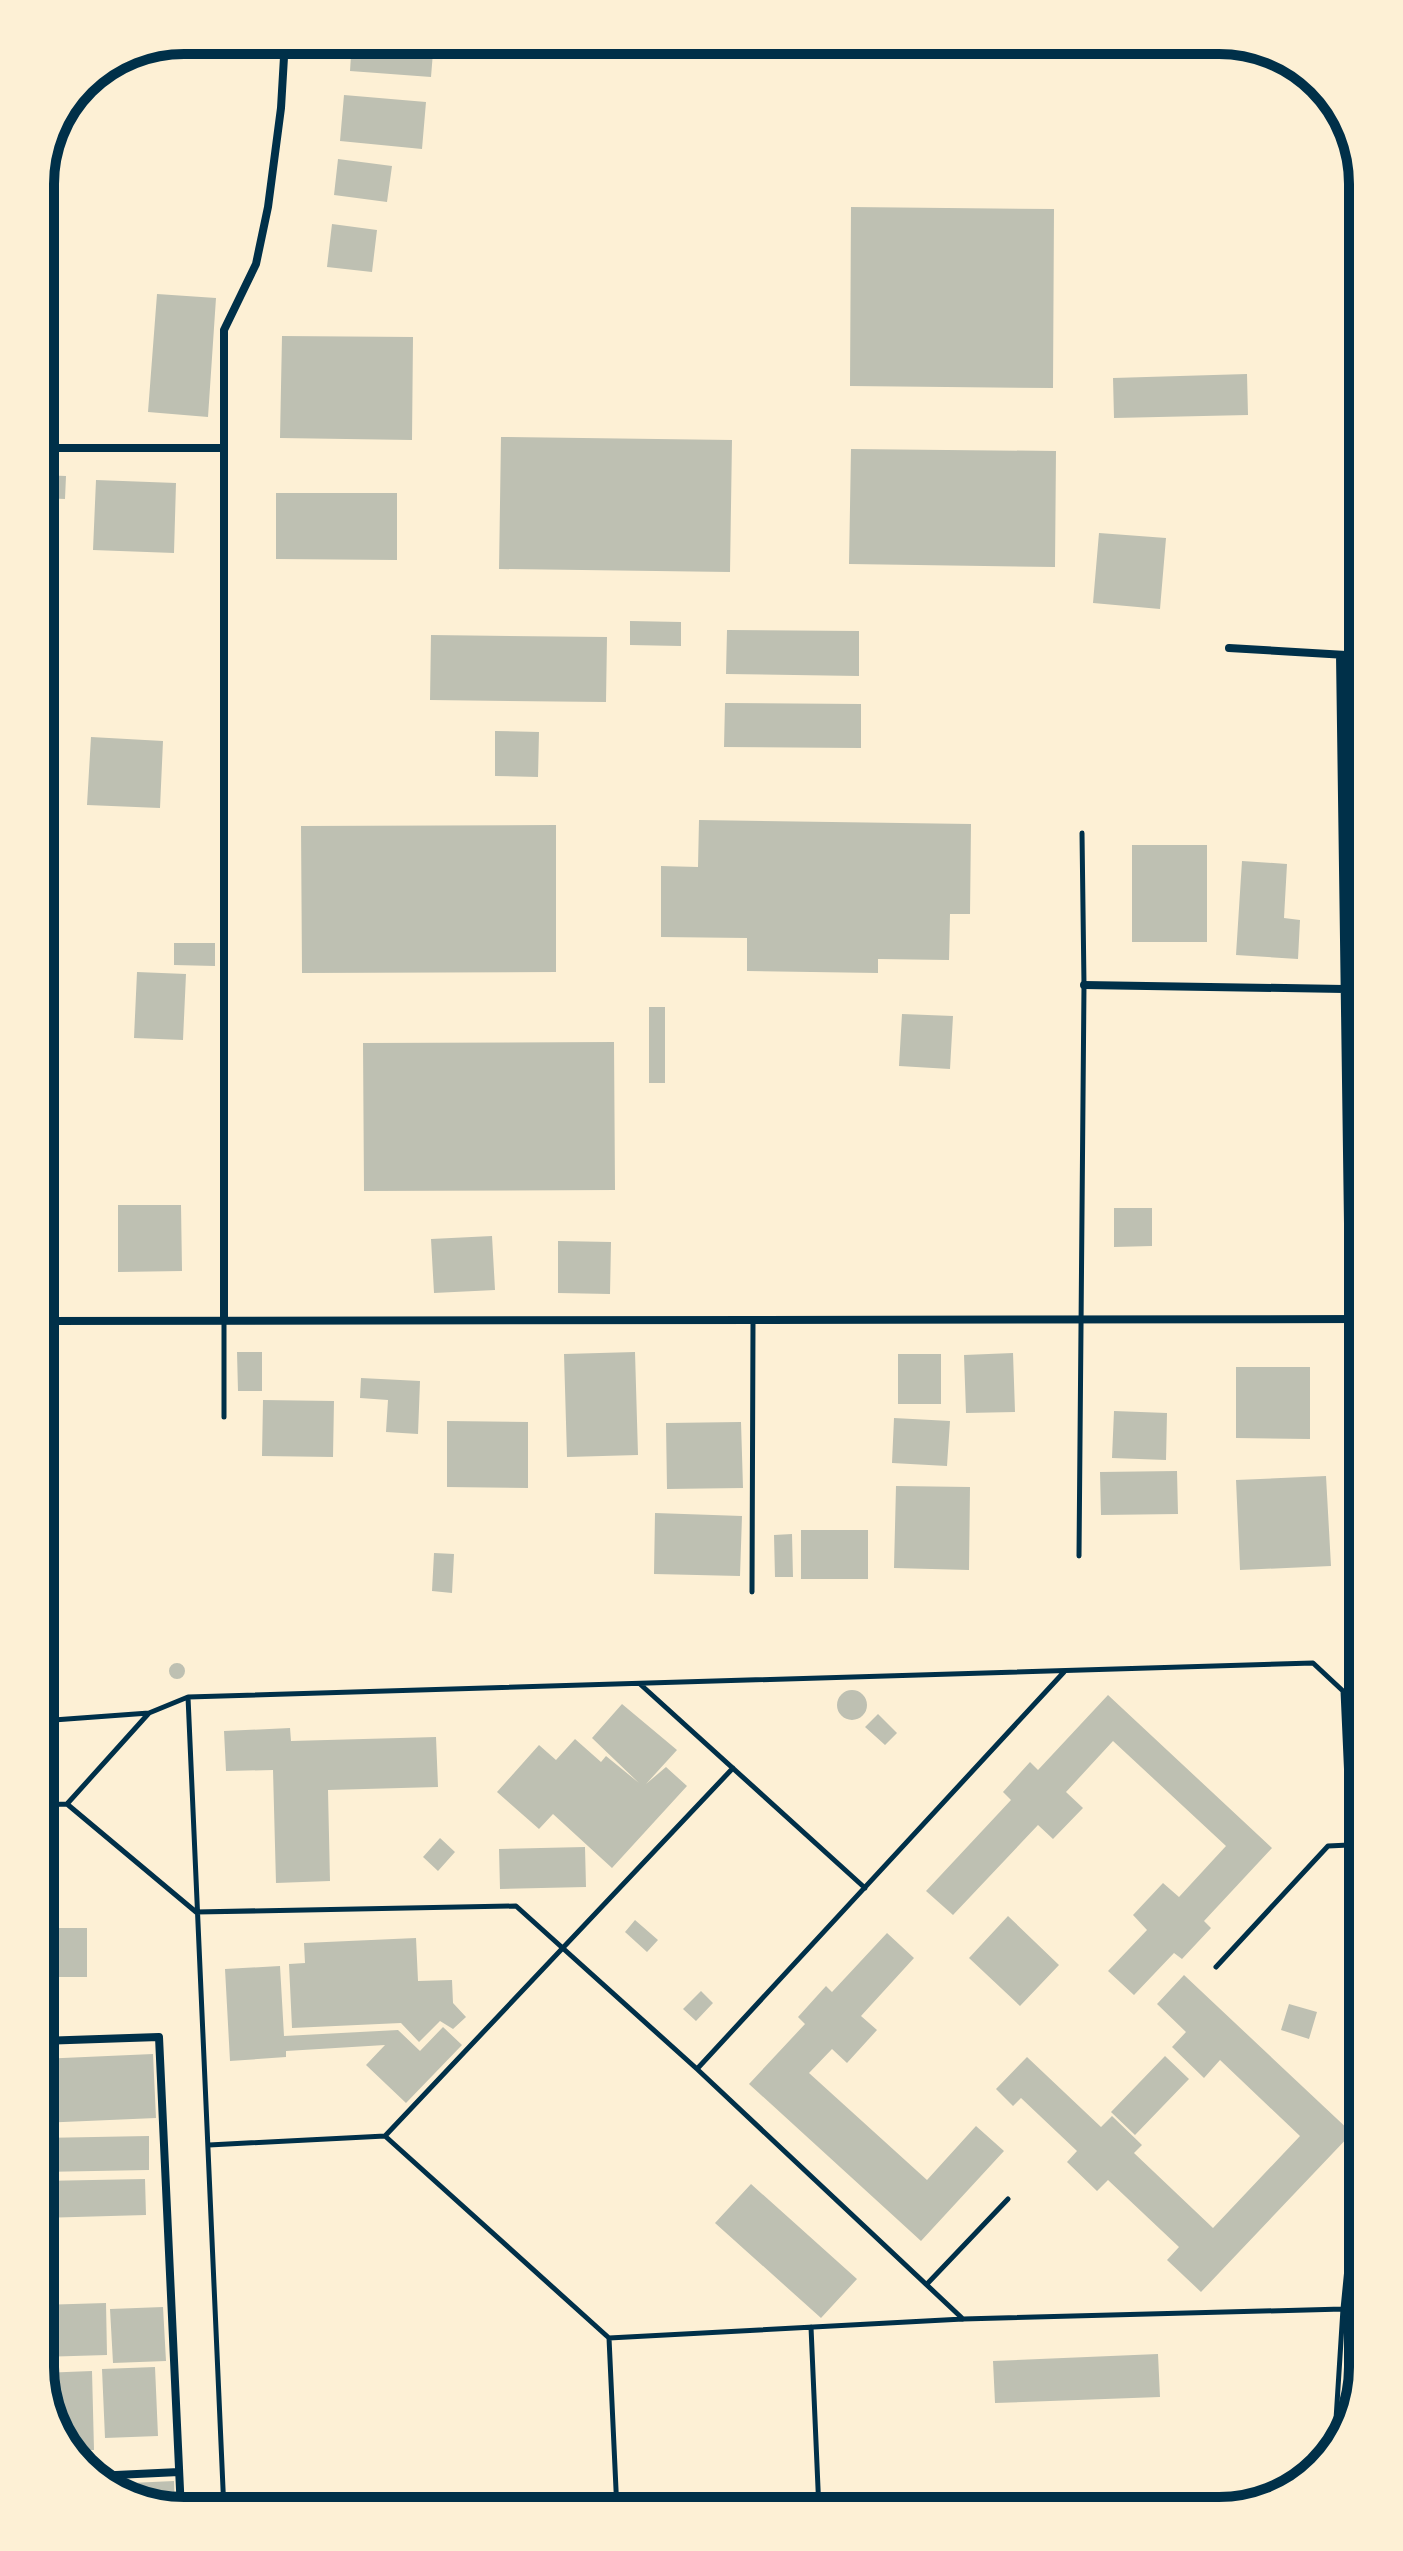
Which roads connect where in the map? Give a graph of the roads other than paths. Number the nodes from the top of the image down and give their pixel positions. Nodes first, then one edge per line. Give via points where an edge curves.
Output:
1 (284, 54) edge
2 (54, 448) edge
3 (223, 448) junction
4 (1229, 648) dead end
5 (1340, 655) junction
6 (1349, 655) edge
7 (1082, 833) dead end
8 (1084, 985) junction
9 (1344, 989) junction
10 (1349, 1264) edge
11 (1349, 1319) edge
12 (224, 1320) junction
13 (753, 1320) junction
14 (1080, 1320) junction
15 (54, 1321) edge
16 (224, 1417) dead end
17 (1079, 1556) dead end
18 (752, 1592) dead end
19 (1065, 1672) junction
20 (639, 1683) junction
21 (188, 1697) junction
22 (149, 1713) junction
23 (54, 1720) edge
24 (733, 1768) junction
25 (54, 1804) edge
26 (67, 1804) junction
27 (1349, 1845) joint
28 (865, 1888) junction
29 (196, 1912) junction
30 (563, 1948) junction
31 (1216, 1967) dead end
32 (54, 2041) edge
33 (697, 2069) junction
34 (385, 2136) junction
35 (209, 2145) junction
36 (1008, 2199) dead end
37 (1349, 2248) edge
38 (927, 2284) junction
39 (1343, 2309) junction
40 (963, 2319) junction
41 (811, 2327) junction
42 (609, 2338) junction
43 (1336, 2426) edge
44 (179, 2472) junction
45 (113, 2475) edge
46 (180, 2497) edge
47 (223, 2497) edge
48 (616, 2497) edge
49 (818, 2497) edge

1 - 3 street via 268,207 256,264 224,330
2 - 3 street
3 - 12 street
4 - 5 street
5 - 6 street
5 - 9 street
7 - 8 lane
8 - 9 street
8 - 14 lane
9 - 10 street
11 - 14 street
12 - 13 street
12 - 15 street
12 - 16 lane
13 - 14 street
13 - 18 lane
14 - 17 lane
19 - 20 lane
19 - 27 lane via 1313,1663 1343,1691
19 - 28 lane
20 - 21 lane
20 - 24 lane
21 - 22 lane
21 - 29 lane
22 - 23 lane
22 - 26 lane
24 - 28 lane
24 - 30 lane
25 - 26 lane
26 - 29 lane
27 - 31 lane via 1328,1846
28 - 33 lane
29 - 30 lane via 516,1906
29 - 35 lane
30 - 33 lane
30 - 34 lane
32 - 44 street via 159,2037
33 - 38 lane
34 - 35 lane
34 - 42 lane
35 - 47 lane
36 - 38 lane
37 - 39 lane
38 - 40 lane
39 - 40 lane
39 - 43 lane
40 - 41 lane
41 - 42 lane
41 - 49 lane
42 - 48 lane
44 - 45 street
44 - 46 street

